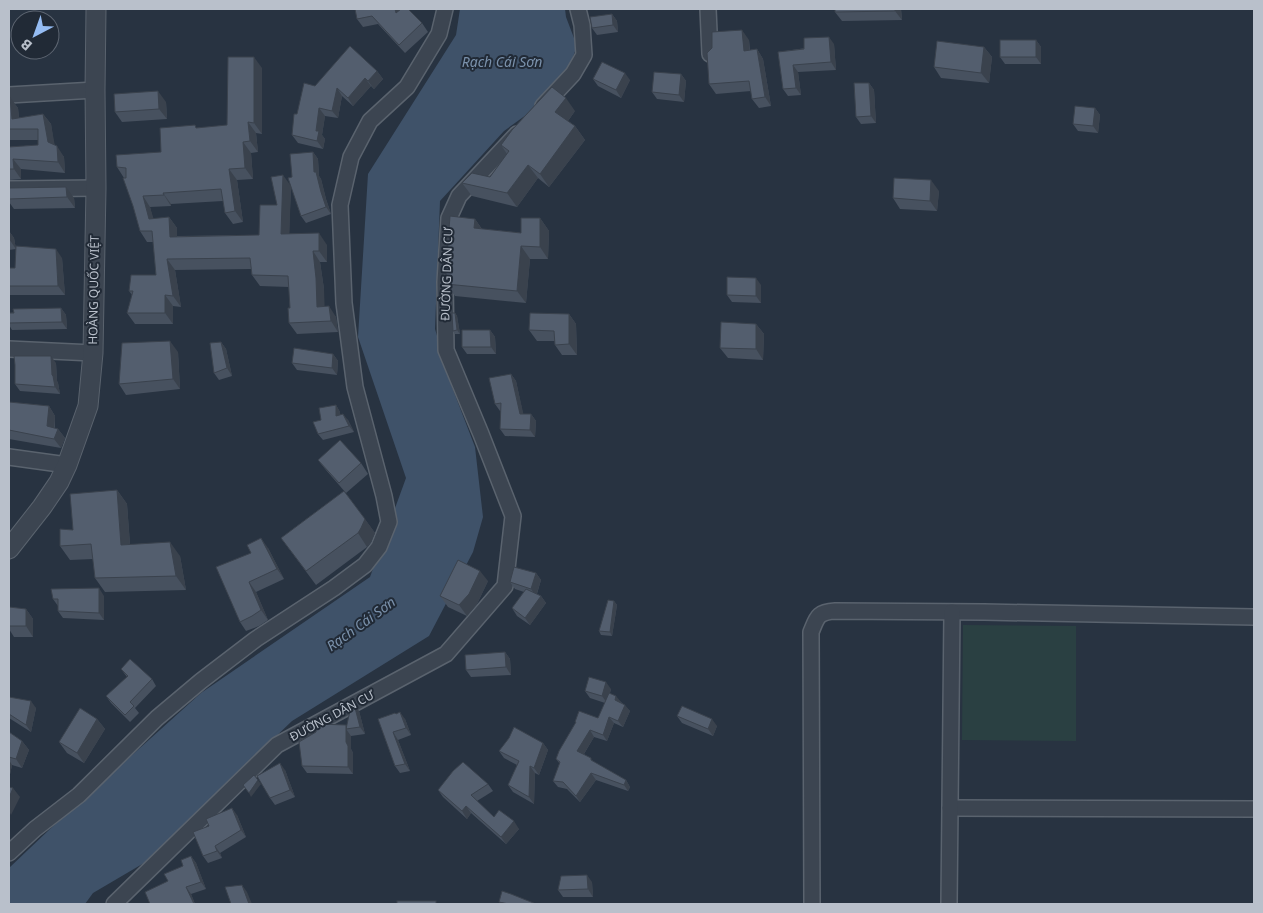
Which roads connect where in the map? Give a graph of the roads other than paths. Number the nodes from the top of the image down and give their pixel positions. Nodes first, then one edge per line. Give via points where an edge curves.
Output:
1 (96, 9) edge
2 (444, 9) edge
3 (578, 9) edge
4 (708, 9) edge
5 (710, 54) edge
6 (95, 90) junction
7 (9, 95) edge
8 (96, 188) junction
9 (9, 189) edge
10 (9, 349) edge
11 (93, 353) junction
12 (9, 457) edge
13 (68, 465) junction
14 (9, 549) edge
15 (952, 612) junction
16 (1254, 617) edge
17 (950, 808) junction
18 (1254, 808) edge
19 (9, 853) edge
20 (114, 904) edge
21 (812, 904) edge
22 (950, 904) edge

1 - 6 street, HOÀNG QUỐC VIỆT
2 - 19 street via 439,34 407,87 370,121 351,157 340,205 344,303 355,387 389,522 379,547 365,565 256,639 201,681 157,718 79,795
3 - 20 street, ĐƯỜNG DÂN CƯ via 584,55 573,74 459,196 449,218 445,282 446,350 513,516 505,586 446,654 277,745
4 - 5 street
6 - 7 street
6 - 8 street, HOÀNG QUỐC VIỆT
8 - 9 street
8 - 11 street, HOÀNG QUỐC VIỆT
10 - 11 street
11 - 13 street, HOÀNG QUỐC VIỆT via 88,406
12 - 13 street
13 - 14 street, HOÀNG QUỐC VIỆT via 42,507
15 - 16 street
15 - 17 street
15 - 21 street via 826,612 818,616 811,632
17 - 18 street
17 - 22 street

